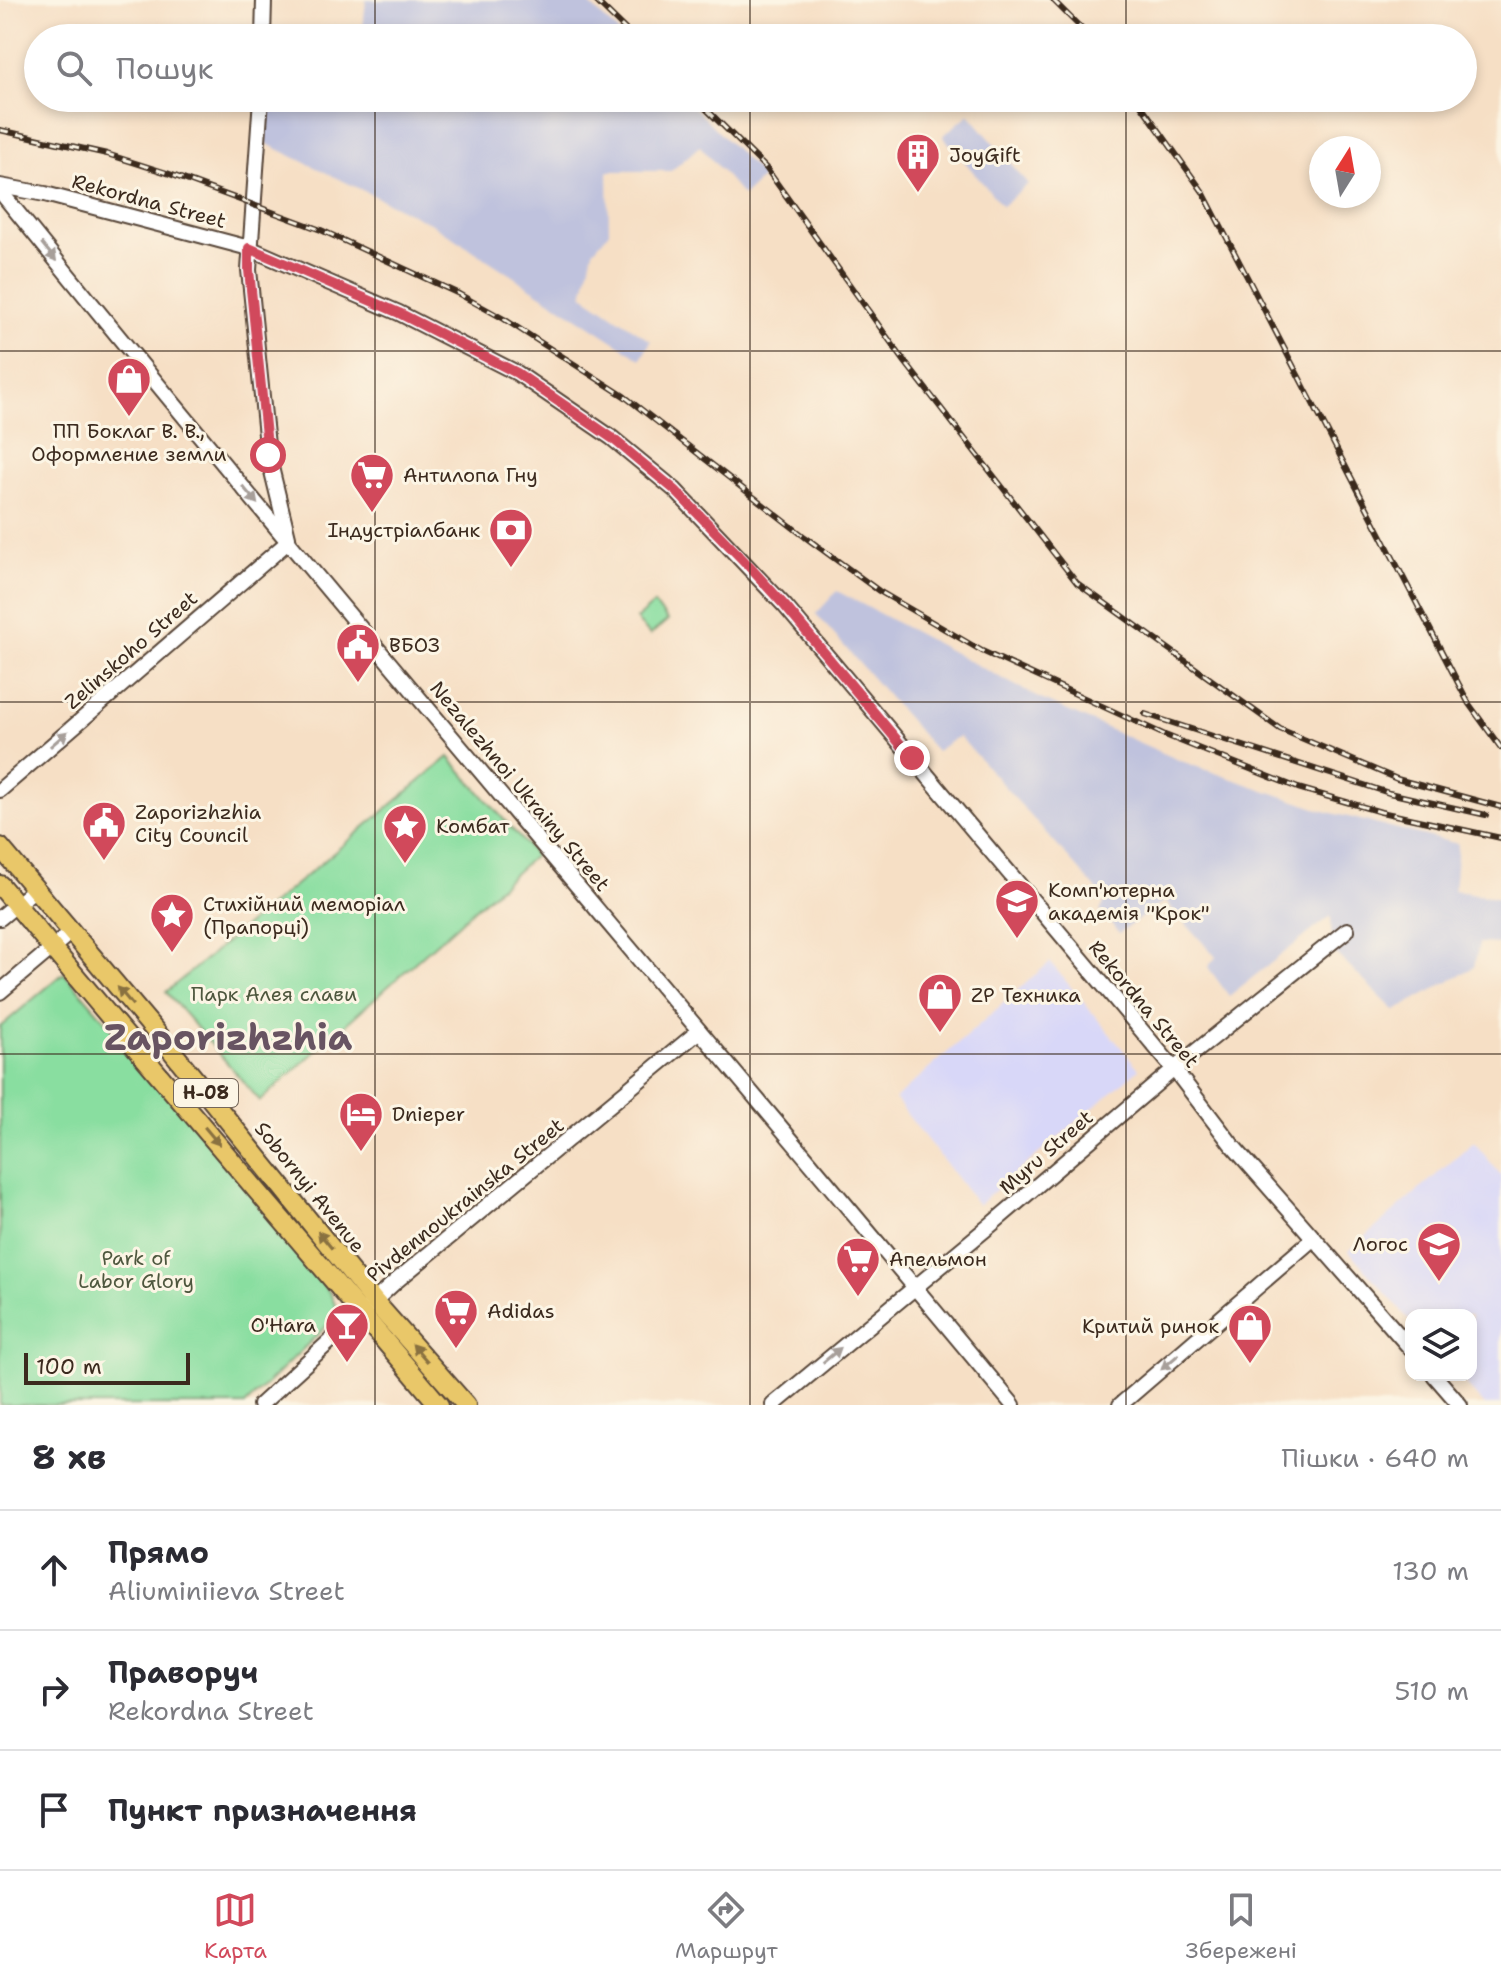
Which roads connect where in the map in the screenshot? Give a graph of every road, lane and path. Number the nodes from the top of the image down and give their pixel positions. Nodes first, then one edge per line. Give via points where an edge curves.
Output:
1 (264, 0) edge
2 (263, 24) edge
3 (261, 112) edge
4 (0, 189) edge
5 (249, 248) junction
6 (289, 541) junction
7 (0, 790) edge
8 (0, 847) edge
9 (0, 885) edge
10 (35, 889) junction
11 (16, 905) junction
12 (0, 918) edge
13 (1347, 930) dead end
14 (71, 932) junction
15 (51, 950) junction
16 (0, 992) edge
17 (699, 1031) junction
18 (1174, 1069) junction
19 (1314, 1238) junction
20 (915, 1287) junction
21 (368, 1306) junction
22 (1405, 1342) edge
23 (1439, 1381) edge
24 (260, 1405) edge
25 (439, 1405) edge
26 (466, 1405) edge
27 (773, 1405) edge
28 (1013, 1405) edge
29 (1120, 1405) edge
30 (1460, 1405) edge

1 - 2 street
3 - 5 street
4 - 5 street, Rekordna Street via 45,194
4 -> 6 street, Nezalezhnoi Ukrainy Street
5 - 6 street via 268,455
5 - 18 street, Rekordna Street via 399,313 517,373 612,438 675,490 785,606
7 -> 6 street, Zelinskoho Street
6 - 17 street, Nezalezhnoi Ukrainy Street
8 - 10 main road, Sobornyi Avenue / Н-08
9 - 11 main road, Sobornyi Avenue / Н-08
10 - 11 street
10 - 14 main road, Sobornyi Avenue / Н-08
11 - 12 street
11 - 15 main road, Sobornyi Avenue / Н-08
13 - 18 street, Myru Street
14 - 15 street
21 -> 14 main road, Sobornyi Avenue / Н-08 via 167,1045
15 - 16 street
15 -> 21 main road, Sobornyi Avenue / Н-08
17 - 20 street, Nezalezhnoi Ukrainy Street
17 - 21 street, Pivdennoukrainska Street
18 - 19 street, Rekordna Street
18 - 20 street, Myru Street
19 - 22 street, Rekordna Street
19 -> 29 street
27 -> 20 street, Myru Street
20 - 28 street, Nezalezhnoi Ukrainy Street
21 - 24 street, Pivdennoukrainska Street
21 - 25 main road, Sobornyi Avenue / Н-08
26 -> 21 main road, Sobornyi Avenue / Н-08
23 - 30 street

